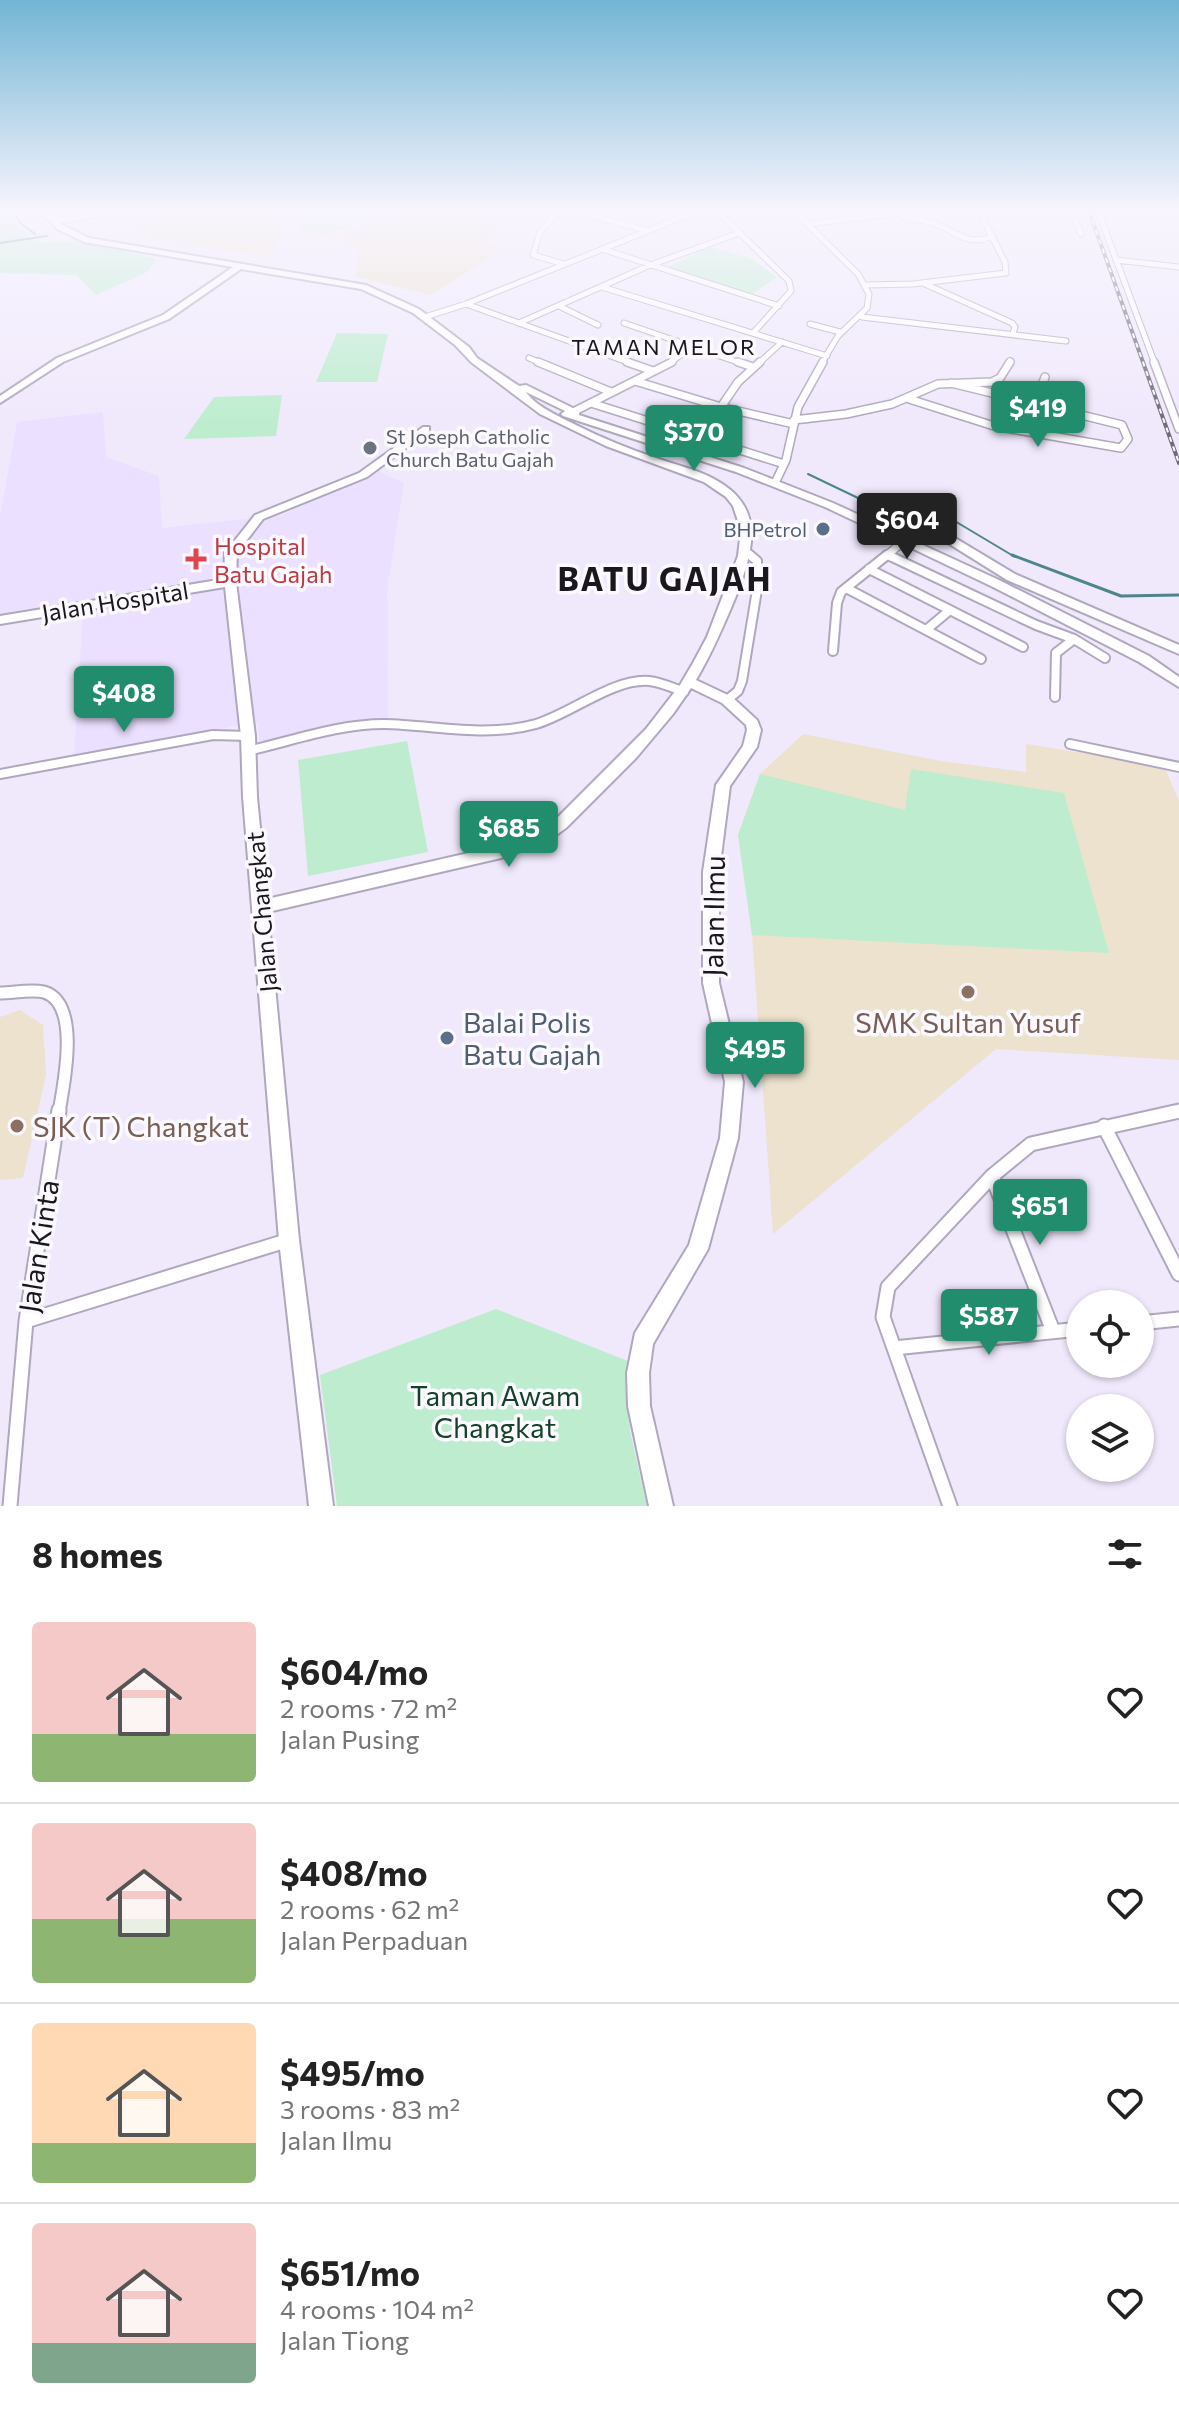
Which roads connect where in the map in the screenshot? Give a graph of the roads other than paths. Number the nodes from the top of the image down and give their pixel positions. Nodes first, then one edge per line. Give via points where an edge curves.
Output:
1 (218, 281) edge
2 (329, 281) edge
3 (521, 281) edge
4 (615, 281) edge
5 (698, 281) edge
6 (789, 281) edge
7 (862, 281) edge
8 (936, 281) edge
9 (1124, 281) edge
10 (921, 283) junction
11 (866, 285) junction
12 (602, 287) junction
13 (463, 305) junction
14 (559, 306) junction
15 (779, 306) junction
16 (425, 317) junction
17 (862, 317) junction
18 (519, 323) junction
19 (624, 323) dead end
20 (810, 324) dead end
21 (598, 325) dead end
22 (754, 332) junction
23 (840, 332) junction
24 (1013, 333) junction
25 (1066, 341) dead end
26 (782, 342) junction
27 (459, 344) junction
28 (692, 347) junction
29 (827, 356) junction
30 (529, 358) dead end
31 (1010, 361) dead end
32 (753, 367) junction
33 (653, 371) junction
34 (1045, 377) dead end
35 (635, 381) junction
36 (951, 383) junction
37 (611, 392) junction
38 (906, 398) junction
39 (0, 400) edge
40 (537, 402) junction
41 (591, 403) junction
42 (1035, 405) junction
43 (721, 407) junction
44 (573, 412) junction
45 (794, 422) junction
46 (598, 424) junction
47 (426, 429) dead end
48 (1179, 429) edge
49 (784, 464) junction
50 (775, 483) junction
51 (897, 547) junction
52 (746, 551) junction
53 (869, 569) junction
54 (230, 582) junction
55 (846, 588) junction
56 (950, 610) junction
57 (0, 620) edge
58 (926, 630) junction
59 (1074, 639) junction
60 (1023, 647) dead end
61 (1179, 650) edge
62 (833, 651) dead end
63 (1105, 658) dead end
64 (981, 659) dead end
65 (1179, 683) edge
66 (687, 687) junction
67 (1055, 697) dead end
68 (727, 700) junction
69 (247, 744) junction
70 (1070, 744) dead end
71 (1179, 767) edge
72 (0, 774) edge
73 (261, 907) junction
74 (0, 993) edge
75 (1179, 1111) edge
76 (1104, 1126) junction
77 (992, 1176) junction
78 (289, 1240) junction
79 (1179, 1274) edge
80 (1179, 1319) edge
81 (26, 1321) junction
82 (1154, 1322) edge
83 (1066, 1330) edge
84 (1053, 1331) junction
85 (894, 1348) junction
86 (10, 1506) edge
87 (321, 1506) edge
88 (661, 1506) edge
89 (950, 1506) edge

1 - 39 street via 166,317 60,360
2 - 16 street via 363,287
3 - 13 street
4 - 12 street
5 - 15 street
6 - 15 street via 791,291
7 - 11 street
8 - 10 street
9 - 48 street
10 - 11 street
10 - 24 street via 1012,323
11 - 17 street via 870,302
12 - 14 street
12 - 22 street
13 - 16 street
13 - 18 street
14 - 18 street
14 - 21 street
15 - 22 street
16 - 27 street
17 - 23 street
17 - 24 street
18 - 33 street
19 - 28 street
20 - 23 street
22 - 26 street
23 - 29 street
24 - 25 street
26 - 29 street
26 - 32 street
27 - 40 street
27 - 40 street
28 - 32 street
28 - 33 street
29 - 45 street
30 - 37 street
31 - 36 street via 992,382
32 - 43 street
33 - 35 street
34 - 42 street
35 - 37 street
35 - 43 street
36 - 38 street
36 - 42 street
37 - 41 street
38 - 42 street via 1015,430 1121,448 1128,439 1122,425
38 - 45 street
40 - 44 street
40 - 46 street
40 - 52 street via 643,457 722,487 746,519
41 - 44 street
41 - 49 street
43 - 45 street
44 - 46 street
45 - 49 street
46 - 50 street
47 - 54 street, Jalan Changkat via 363,475 259,517 231,553
49 - 50 street
50 - 51 street
51 - 53 street
51 - 59 street via 1036,625
51 - 61 street via 920,532 946,537 1011,577
51 - 65 street via 1015,596 1124,649
52 - 66 street via 718,629
52 - 68 street via 757,561 757,590 742,681
53 - 55 street
53 - 56 street
54 - 57 street, Jalan Hospital
54 - 69 street, Jalan Changkat
55 - 58 street
55 - 62 street via 837,603
56 - 58 street
56 - 60 street
58 - 64 street
59 - 63 street
59 - 67 street via 1056,653
66 - 68 street, Jalan Ilmu
66 - 69 street via 643,681 535,725 499,730 384,724
66 - 73 street via 667,716 545,836 516,848
68 - 88 street, Jalan Ilmu via 754,730 750,747 723,785 711,872 711,983 734,1082 733,1105 698,1249 643,1341 639,1406
69 - 72 street via 213,735
69 - 73 street, Jalan Changkat
70 - 71 street
73 - 78 street, Jalan Changkat
74 - 81 street, Jalan Kinta via 43,992 59,1001 67,1016 63,1086
75 - 76 street
76 - 77 street via 1031,1144
76 - 79 street
77 - 84 street
77 - 85 street via 888,1287 883,1317
78 - 81 street
78 - 87 street, Jalan Changkat
80 - 82 street
81 - 86 street, Jalan Kinta
83 - 84 street
84 - 85 street
85 - 89 street

